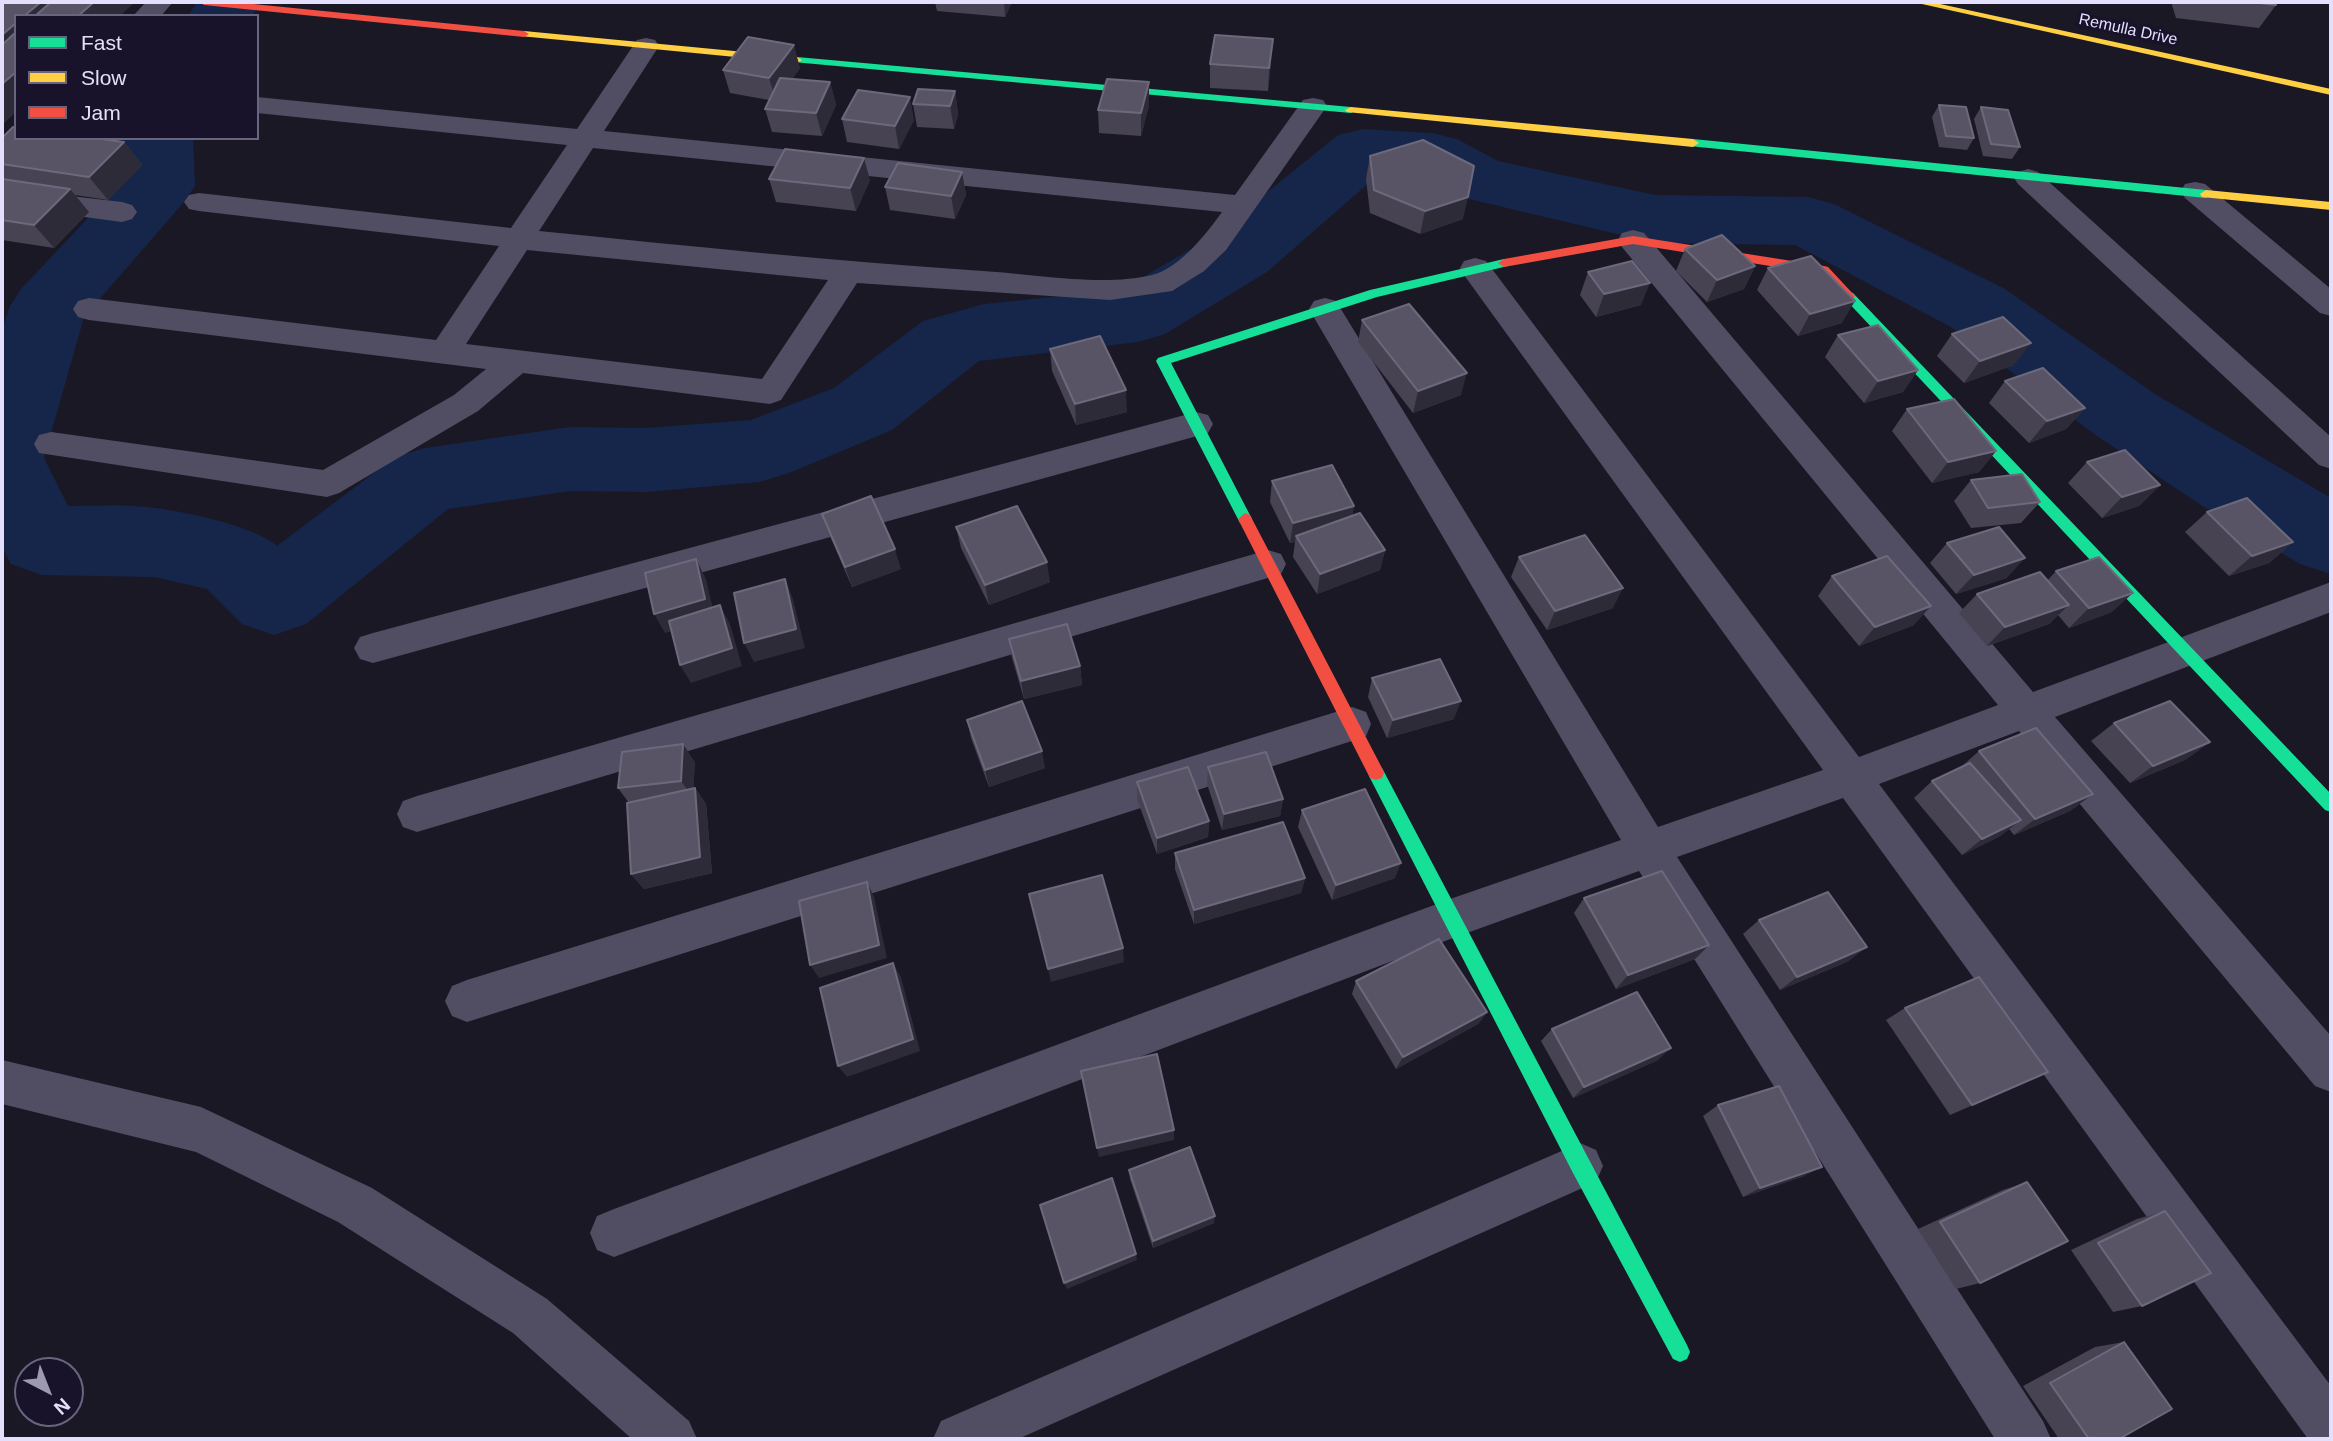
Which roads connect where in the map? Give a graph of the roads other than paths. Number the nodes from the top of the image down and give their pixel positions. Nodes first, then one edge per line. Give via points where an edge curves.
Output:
1 (210, 2) edge
2 (1918, 2) edge
3 (646, 46) junction
4 (2331, 92) edge
5 (259, 105) edge
6 (1313, 106) junction
7 (585, 139) junction
8 (2028, 178) junction
9 (2194, 191) junction
10 (2, 197) edge
11 (199, 202) dead end
12 (1243, 205) junction
13 (2331, 206) edge
14 (122, 212) dead end
15 (519, 239) junction
16 (1633, 240) junction
17 (1475, 268) junction
18 (849, 272) junction
19 (2331, 305) edge
20 (89, 309) dead end
21 (1325, 309) junction
22 (444, 353) junction
23 (516, 362) junction
24 (1196, 424) junction
25 (51, 444) dead end
26 (2331, 456) edge
27 (1268, 564) junction
28 (2331, 597) edge
29 (373, 648) dead end
30 (2184, 651) junction
31 (2026, 711) junction
32 (1352, 724) junction
33 (1849, 778) junction
34 (2331, 805) edge
35 (417, 814) dead end
36 (1649, 850) junction
37 (1453, 918) junction
38 (467, 1001) dead end
39 (2331, 1070) edge
40 (2, 1082) edge
41 (1580, 1166) junction
42 (614, 1233) dead end
43 (1680, 1352) dead end
44 (2331, 1428) edge
45 (671, 1439) edge
46 (959, 1439) edge
47 (2025, 1439) edge

1 - 3 street
2 - 4 street, Remulla Drive
3 - 6 street
3 - 7 street
5 - 7 street
6 - 8 street
6 - 12 street
7 - 12 street
7 - 15 street
8 - 9 street
8 - 26 street
9 - 13 street
9 - 19 street
10 - 14 street
11 - 15 street
12 - 18 street via 1215,243 1161,284 1110,290
15 - 18 street
15 - 22 street
16 - 17 street
16 - 30 street via 1824,270
16 - 31 street
17 - 21 street
17 - 33 street
18 - 23 street via 770,392
20 - 22 street
21 - 24 street via 1163,361
21 - 36 street
22 - 23 street
23 - 25 street via 466,403 327,484
24 - 27 street
24 - 29 street
27 - 32 street
27 - 35 street
28 - 30 street
30 - 31 street
30 - 34 street
31 - 33 street
31 - 39 street
32 - 37 street
32 - 38 street
33 - 36 street
33 - 44 street
36 - 37 street
36 - 47 street
37 - 41 street
37 - 42 street
40 - 45 street via 201,1130 355,1205 530,1316
41 - 43 street
41 - 46 street

